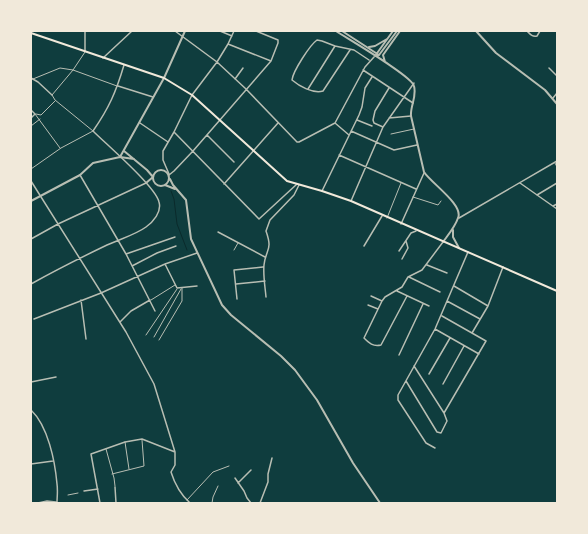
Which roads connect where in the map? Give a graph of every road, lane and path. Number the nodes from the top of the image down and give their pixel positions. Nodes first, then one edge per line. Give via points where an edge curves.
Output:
1 (85, 31) edge
2 (132, 31) edge
3 (175, 31) edge
4 (185, 31) edge
5 (220, 31) edge
6 (234, 31) edge
7 (256, 31) edge
8 (336, 31) edge
9 (342, 31) edge
10 (393, 31) edge
11 (397, 31) edge
12 (400, 31) edge
13 (476, 31) edge
14 (540, 31) edge
15 (528, 32) edge
16 (31, 33) edge
17 (182, 36) junction
18 (232, 36) junction
19 (388, 38) junction
20 (228, 44) junction
21 (335, 46) junction
22 (366, 46) junction
23 (350, 50) junction
24 (85, 51) junction
25 (378, 54) junction
26 (375, 56) junction
27 (103, 58) junction
28 (370, 60) junction
29 (271, 61) junction
30 (217, 62) junction
31 (385, 62) junction
32 (124, 65) junction
33 (243, 68) dead end
34 (549, 68) dead end
35 (73, 70) junction
36 (363, 70) junction
37 (557, 76) edge
38 (372, 77) junction
39 (164, 78) junction
40 (32, 79) edge
41 (235, 79) junction
42 (414, 83) junction
43 (118, 86) junction
44 (390, 88) junction
45 (246, 89) junction
46 (308, 89) junction
47 (557, 93) edge
48 (52, 95) junction
49 (192, 95) junction
50 (153, 97) junction
51 (403, 98) junction
52 (553, 98) junction
53 (56, 100) junction
54 (413, 104) junction
55 (557, 104) edge
56 (31, 110) edge
57 (36, 114) junction
58 (411, 116) junction
59 (31, 118) edge
60 (389, 118) junction
61 (40, 119) junction
62 (219, 120) junction
63 (357, 120) junction
64 (139, 122) junction
65 (278, 122) junction
66 (335, 123) junction
67 (31, 126) edge
68 (372, 126) dead end
69 (383, 127) junction
70 (414, 129) junction
71 (92, 131) junction
72 (351, 131) junction
73 (174, 132) junction
74 (391, 134) dead end
75 (207, 135) junction
76 (349, 136) junction
77 (168, 142) junction
78 (376, 142) junction
79 (418, 145) junction
80 (61, 148) junction
81 (253, 150) junction
82 (124, 151) junction
83 (193, 151) junction
84 (339, 155) junction
85 (120, 157) junction
86 (134, 159) junction
87 (234, 162) dead end
88 (556, 162) edge
89 (366, 167) junction
90 (557, 167) edge
91 (31, 169) edge
92 (147, 170) junction
93 (156, 172) junction
94 (424, 172) junction
95 (80, 174) junction
96 (169, 174) junction
97 (153, 177) junction
98 (170, 179) junction
99 (31, 181) edge
100 (154, 181) junction
101 (146, 183) junction
102 (401, 183) junction
103 (520, 183) junction
104 (557, 183) edge
105 (224, 184) junction
106 (165, 185) junction
107 (297, 185) junction
108 (416, 189) junction
109 (178, 190) junction
110 (297, 190) junction
111 (322, 191) junction
112 (537, 195) junction
113 (40, 196) junction
114 (413, 197) junction
115 (31, 201) edge
116 (351, 201) junction
117 (441, 201) dead end
118 (557, 204) edge
119 (99, 206) junction
120 (553, 206) junction
121 (557, 209) edge
122 (459, 213) junction
123 (463, 215) junction
124 (382, 216) junction
125 (386, 218) junction
126 (459, 218) junction
127 (58, 224) junction
128 (401, 224) junction
129 (412, 229) junction
130 (453, 229) junction
131 (416, 230) junction
132 (218, 232) dead end
133 (411, 233) junction
134 (175, 237) dead end
135 (31, 239) edge
136 (118, 240) junction
137 (406, 241) junction
138 (442, 242) junction
139 (238, 243) junction
140 (176, 246) dead end
141 (364, 246) dead end
142 (460, 249) junction
143 (234, 250) dead end
144 (398, 251) dead end
145 (468, 252) junction
146 (197, 253) junction
147 (126, 254) junction
148 (265, 257) junction
149 (80, 258) junction
150 (402, 259) dead end
151 (165, 264) junction
152 (427, 265) junction
153 (132, 266) junction
154 (264, 267) junction
155 (503, 267) junction
156 (447, 273) dead end
157 (137, 276) junction
158 (408, 277) junction
159 (265, 281) junction
160 (31, 284) edge
161 (236, 284) junction
162 (176, 285) junction
163 (197, 286) dead end
164 (454, 286) junction
165 (182, 287) junction
166 (177, 288) junction
167 (397, 291) junction
168 (557, 291) edge
169 (440, 292) dead end
170 (101, 293) junction
171 (371, 296) dead end
172 (408, 296) junction
173 (266, 297) dead end
174 (237, 298) dead end
175 (81, 300) junction
176 (150, 300) junction
177 (382, 301) junction
178 (447, 301) junction
179 (423, 304) junction
180 (368, 305) dead end
181 (429, 306) dead end
182 (488, 306) junction
183 (378, 309) junction
184 (155, 311) dead end
185 (442, 316) junction
186 (34, 319) dead end
187 (480, 319) junction
188 (120, 322) junction
189 (435, 329) junction
190 (472, 333) junction
191 (146, 335) dead end
192 (154, 337) dead end
193 (450, 338) junction
194 (86, 340) dead end
195 (159, 340) dead end
196 (464, 346) junction
197 (479, 354) junction
198 (399, 355) dead end
199 (414, 366) junction
200 (429, 374) dead end
201 (56, 377) dead end
202 (406, 381) junction
203 (31, 382) edge
204 (443, 384) dead end
205 (31, 410) edge
206 (444, 413) junction
207 (142, 439) junction
208 (125, 442) junction
209 (105, 448) junction
210 (435, 448) dead end
211 (174, 452) junction
212 (272, 458) dead end
213 (53, 461) junction
214 (31, 464) edge
215 (229, 466) dead end
216 (129, 469) junction
217 (250, 470) dead end
218 (112, 474) junction
219 (235, 478) dead end
220 (238, 483) junction
221 (218, 486) dead end
222 (115, 487) joint
223 (98, 489) junction
224 (83, 491) dead end
225 (78, 493) dead end
226 (68, 495) dead end
227 (61, 496) dead end
228 (57, 497) junction
229 (187, 500) junction
230 (38, 503) edge
231 (56, 503) edge
232 (100, 503) edge
233 (116, 503) edge
234 (190, 503) edge
235 (212, 503) edge
236 (251, 503) edge
237 (260, 503) edge
238 (380, 503) edge

1 - 24 street
2 - 27 street
3 - 17 street
4 - 17 street
5 - 18 street
6 - 18 street
7 - 29 street via 278,40
8 - 26 street
9 - 22 street
10 - 19 street
11 - 25 street
12 - 31 street via 383,55
13 - 52 street via 501,58 533,80
14 - 15 street via 537,36
16 - 24 main road
17 - 30 street
17 - 39 street
18 - 20 street
19 - 22 street via 372,47
19 - 25 street
20 - 29 street
20 - 30 street
21 - 23 street
21 - 46 street
21 - 46 street via 317,40 294,74 292,80
22 - 25 street
23 - 28 street
23 - 46 street via 323,91
24 - 27 main road
24 - 35 street
25 - 26 street
26 - 28 street
26 - 31 street
27 - 32 main road
28 - 36 street
29 - 45 street
30 - 41 street
30 - 49 street
31 - 42 street
32 - 39 main road
32 - 43 street
33 - 41 street
34 - 37 street
35 - 40 street via 60,68
35 - 43 street
35 - 48 street
36 - 38 street
36 - 66 street
38 - 44 street
38 - 63 street via 365,88
39 - 49 main road
39 - 50 street
40 - 48 street
41 - 45 street
42 - 51 street
42 - 54 street
43 - 50 street
43 - 71 street via 106,112
44 - 51 street
44 - 69 street via 374,114 373,120 376,125
45 - 62 street
45 - 65 street
47 - 52 street
48 - 53 street
49 - 62 main road
49 - 73 street
50 - 64 street
51 - 54 street
51 - 60 street
52 - 55 street
53 - 57 street via 41,115
53 - 71 street
54 - 58 street
56 - 57 street
57 - 59 street
57 - 61 street
58 - 60 street
58 - 70 street
60 - 69 street
61 - 67 street
61 - 80 street
62 - 75 street
62 - 81 main road
63 - 68 street
63 - 72 street
64 - 77 street
64 - 82 street
65 - 66 street via 299,142
65 - 81 street
66 - 76 street
69 - 78 street
70 - 74 street
70 - 79 street
71 - 80 street
71 - 85 street
72 - 76 street
72 - 78 street
73 - 77 street
73 - 83 street
75 - 83 street
75 - 87 street
76 - 84 street
77 - 96 street via 162,154
78 - 79 street via 397,150
78 - 89 street
79 - 94 street
80 - 91 street
81 - 105 street
81 - 107 main road via 286,180
82 - 85 street
82 - 86 street
83 - 96 street
83 - 105 street
84 - 89 street
84 - 111 street
85 - 86 street
85 - 95 street via 93,163
85 - 101 street
86 - 92 street
88 - 90 street
88 - 103 street
89 - 102 street
89 - 116 street
92 - 93 street
92 - 97 street
93 - 96 street via 162,169
93 - 97 street
94 - 108 street
94 - 122 street via 452,200
95 - 113 street
95 - 119 street
96 - 98 street
97 - 100 street
97 - 101 street
98 - 106 street
98 - 109 street
99 - 113 street
100 - 101 street
100 - 106 street via 159,185
101 - 119 street
101 - 136 street via 157,196 159,211 151,223
102 - 108 street
102 - 125 street
103 - 112 street
103 - 123 street
104 - 112 street
105 - 107 street via 259,219
106 - 109 street
107 - 110 street
107 - 110 street
107 - 111 main road
108 - 114 street
109 - 146 street via 186,200 191,236
110 - 148 street via 270,220 266,231 270,241 269,249
111 - 116 main road
112 - 120 street
113 - 115 street
113 - 127 street
114 - 117 street via 438,204
114 - 128 street
116 - 124 main road
118 - 120 street
119 - 127 street
119 - 136 street
120 - 121 street
122 - 123 street
122 - 126 street
123 - 126 street
124 - 125 main road
124 - 141 street
125 - 128 main road
126 - 130 street
127 - 135 street
127 - 149 street
128 - 129 main road
129 - 131 main road
129 - 133 street
130 - 138 street
130 - 142 street via 455,243
131 - 133 street
131 - 138 main road
132 - 139 street
133 - 137 street
134 - 147 street
136 - 147 street
136 - 149 street
137 - 144 street
137 - 150 street via 408,248
138 - 142 main road
138 - 152 street
139 - 143 street
139 - 148 street
140 - 153 street
142 - 145 main road
145 - 155 main road
145 - 164 street
146 - 151 street
146 - 238 street via 225,310 288,362 317,400
147 - 153 street
148 - 154 street
149 - 160 street
149 - 170 street
151 - 157 street
151 - 162 street
152 - 156 street
152 - 158 street
153 - 157 street
154 - 159 street
154 - 161 street via 234,270
155 - 168 main road
155 - 182 street
157 - 170 street
157 - 176 street
158 - 167 street
158 - 169 street
159 - 161 street
159 - 173 street
161 - 174 street
162 - 166 street
162 - 176 street
163 - 165 street
164 - 178 street
164 - 182 street
165 - 166 street
165 - 192 street
165 - 195 street via 182,301
166 - 191 street
167 - 172 street
167 - 177 street
170 - 175 street
170 - 188 street
171 - 177 street
172 - 179 street
172 - 183 street via 381,345 376,346 364,338
175 - 186 street
175 - 194 street
176 - 184 street
176 - 188 street via 131,311
177 - 183 street
178 - 185 street
178 - 187 street
179 - 181 street
179 - 198 street
180 - 183 street
182 - 187 street
185 - 189 street
185 - 190 street
187 - 190 street
188 - 211 street via 154,384
189 - 193 street
189 - 199 street
190 - 197 street via 486,341
193 - 196 street
193 - 200 street
196 - 197 street
196 - 204 street
197 - 206 street
199 - 202 street
199 - 206 street
201 - 203 street
202 - 206 street via 437,432 441,432 447,421
202 - 210 street via 398,400 426,443
205 - 213 street via 44,427
207 - 208 street
207 - 211 street
207 - 216 street via 144,466
208 - 209 street
208 - 216 street
209 - 218 street
209 - 223 street via 92,454
211 - 229 street via 175,465 171,472 175,486
212 - 237 street via 268,482
213 - 214 street
213 - 228 street
215 - 229 street via 214,472
216 - 218 street
217 - 220 street
218 - 222 street
219 - 220 street
220 - 236 street
221 - 235 street
222 - 233 street
223 - 224 street
223 - 232 street
225 - 226 street
227 - 228 street
228 - 231 street
229 - 234 street
230 - 231 street

